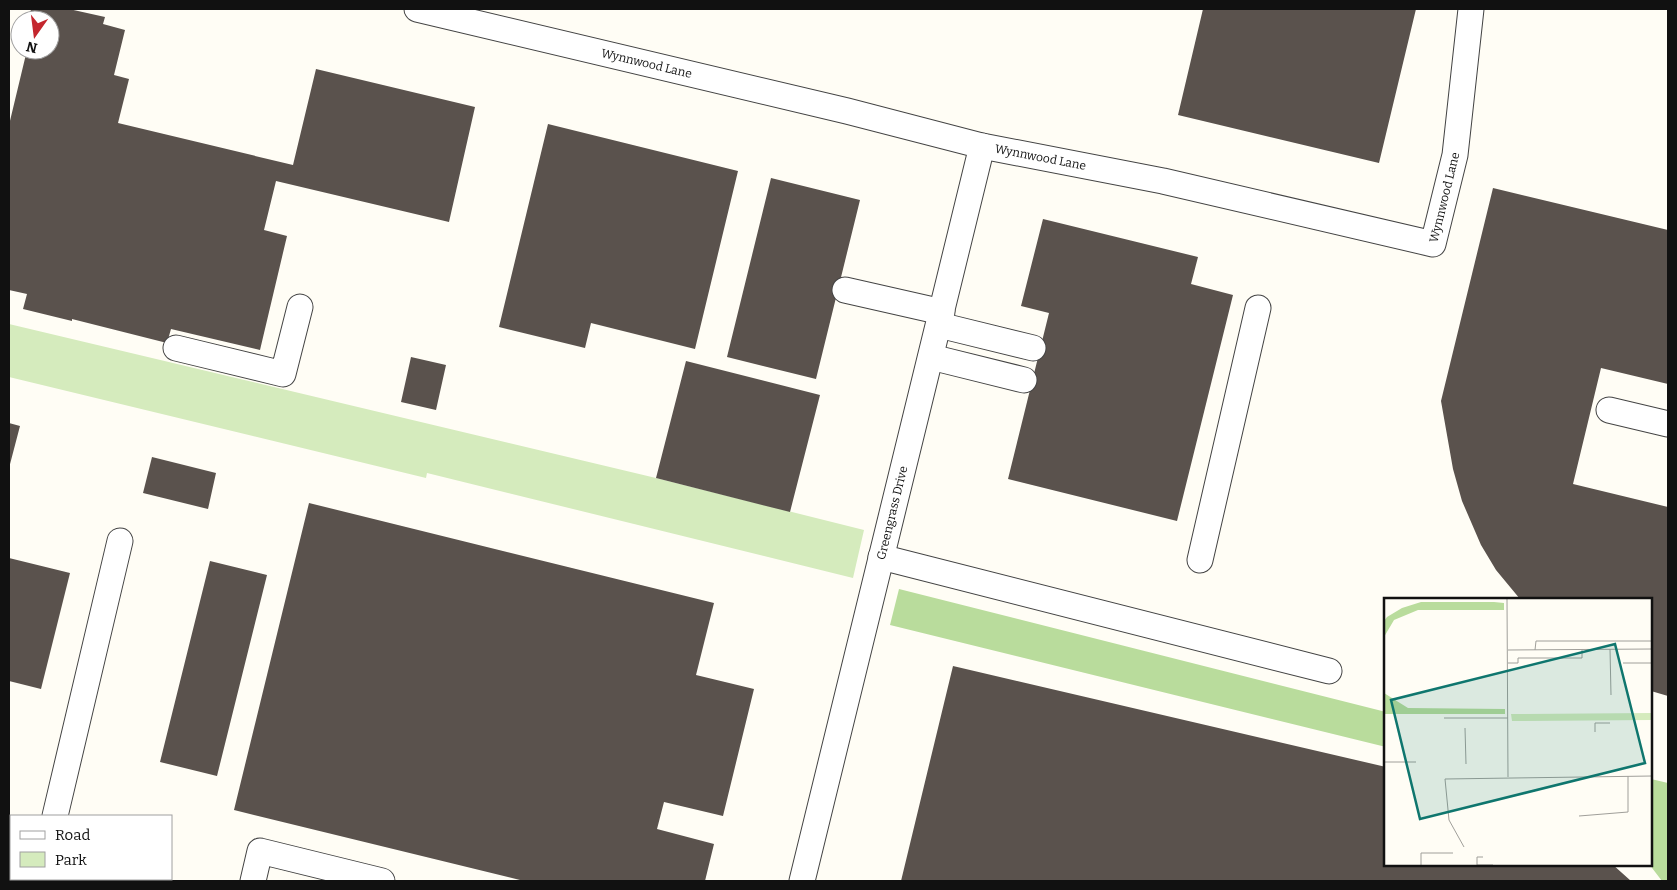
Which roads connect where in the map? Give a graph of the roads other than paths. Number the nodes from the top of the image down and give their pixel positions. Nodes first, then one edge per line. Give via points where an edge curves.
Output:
1 (417, 9) edge
2 (1471, 9) edge
3 (982, 146) junction
4 (845, 290) dead end
5 (300, 307) dead end
6 (1258, 308) dead end
7 (940, 319) junction
8 (176, 348) dead end
9 (1032, 348) dead end
10 (931, 357) junction
11 (1024, 380) dead end
12 (1610, 410) dead end
13 (1668, 424) edge
14 (120, 541) dead end
15 (881, 557) junction
16 (1200, 560) dead end
17 (1329, 671) dead end
18 (55, 815) edge
19 (253, 881) edge
20 (382, 881) edge
21 (802, 881) edge

1 - 3 street, Wynnwood Lane
2 - 3 street, Wynnwood Lane via 1454,155 1434,244 1163,181
3 - 7 street, Greengrass Drive
4 - 7 street
5 - 8 street via 283,374
6 - 16 street
7 - 9 street
7 - 10 street, Greengrass Drive
10 - 11 street
10 - 15 street, Greengrass Drive
12 - 13 street
14 - 18 street
15 - 17 street
15 - 21 street, Greengrass Drive
19 - 20 street via 260,852

